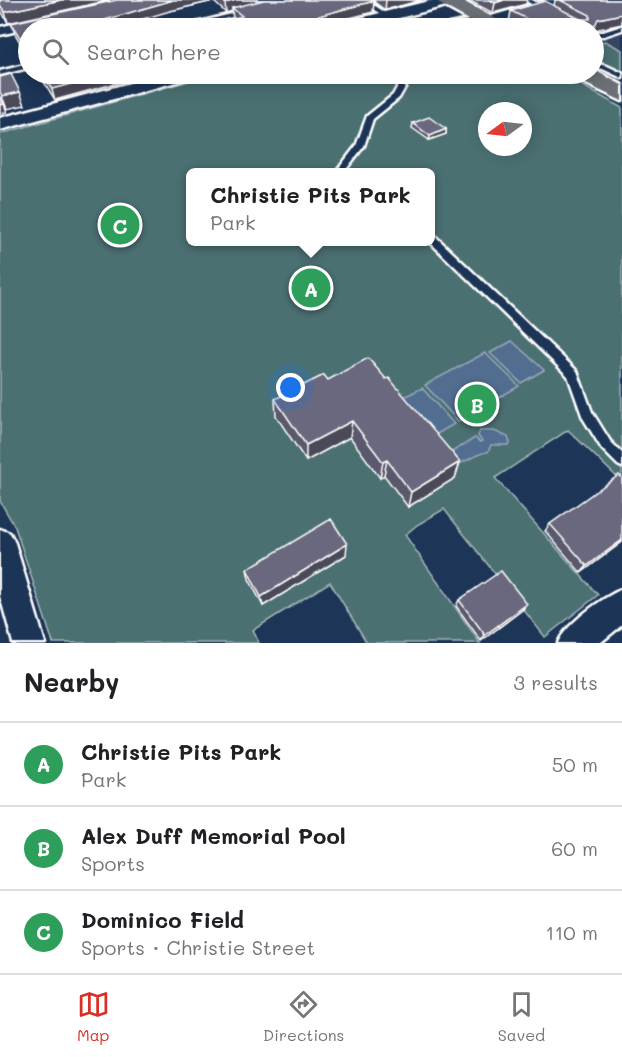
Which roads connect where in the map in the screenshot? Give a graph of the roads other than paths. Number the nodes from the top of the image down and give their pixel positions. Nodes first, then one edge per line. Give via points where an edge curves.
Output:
1 (362, 0) edge
2 (447, 0) edge
3 (559, 0) edge
4 (533, 3) edge
5 (259, 9) edge
6 (553, 14) edge
7 (396, 15) junction
8 (221, 18) edge
9 (384, 18) edge
10 (417, 18) edge
11 (479, 18) edge
12 (505, 18) edge
13 (18, 27) edge
14 (622, 28) edge
15 (0, 31) edge
16 (604, 34) edge
17 (604, 67) edge
18 (18, 68) edge
19 (0, 73) edge
20 (622, 76) edge
21 (147, 84) edge
22 (403, 84) edge
23 (603, 84) edge
24 (622, 94) edge
25 (0, 124) edge
26 (343, 168) edge
27 (435, 241) edge
28 (622, 461) edge
29 (0, 543) edge
30 (622, 605) edge
31 (29, 643) edge
32 (574, 643) edge

1 - 7 lane
2 - 7 street
2 - 11 main road
3 - 4 street
4 - 6 lane
4 - 12 street
5 - 8 lane
7 - 9 street
7 - 10 street
13 - 15 street
14 - 16 lane
17 - 20 lane
18 - 19 lane
21 - 25 street
22 - 26 lane via 370,118 360,146
23 - 24 main road
27 - 28 lane via 573,374 587,414 606,445
29 - 31 street
30 - 32 street

